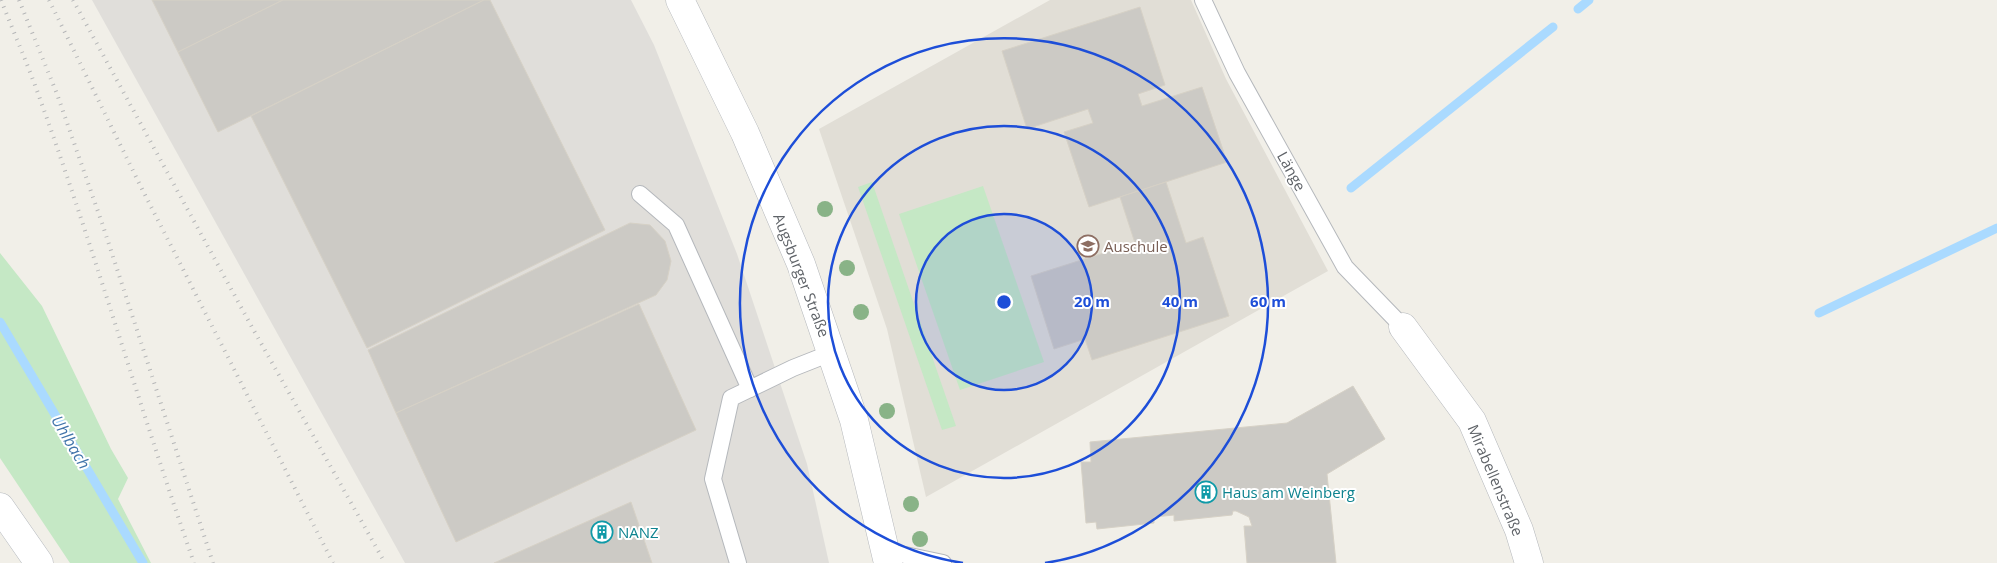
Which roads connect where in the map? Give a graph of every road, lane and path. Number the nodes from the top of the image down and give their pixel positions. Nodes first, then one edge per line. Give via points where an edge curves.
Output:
1 (680, 0) edge
2 (1203, 0) edge
3 (640, 194) dead end
4 (1403, 327) joint
5 (831, 352) junction
6 (750, 389) junction
7 (0, 507) edge
8 (887, 557) edge
9 (39, 563) edge
10 (738, 563) edge
11 (943, 563) edge
12 (1529, 563) edge

1 - 5 street, Augsburger Straße via 745,133 801,264
2 - 4 lane, Länge via 1237,73 1345,267
3 - 6 lane via 676,225
4 - 12 street, Mirabellenstraße via 1472,421 1519,530
5 - 6 lane
5 - 8 street, Augsburger Straße via 854,420
6 - 10 lane via 731,398 713,478
7 - 9 street
8 - 11 lane

